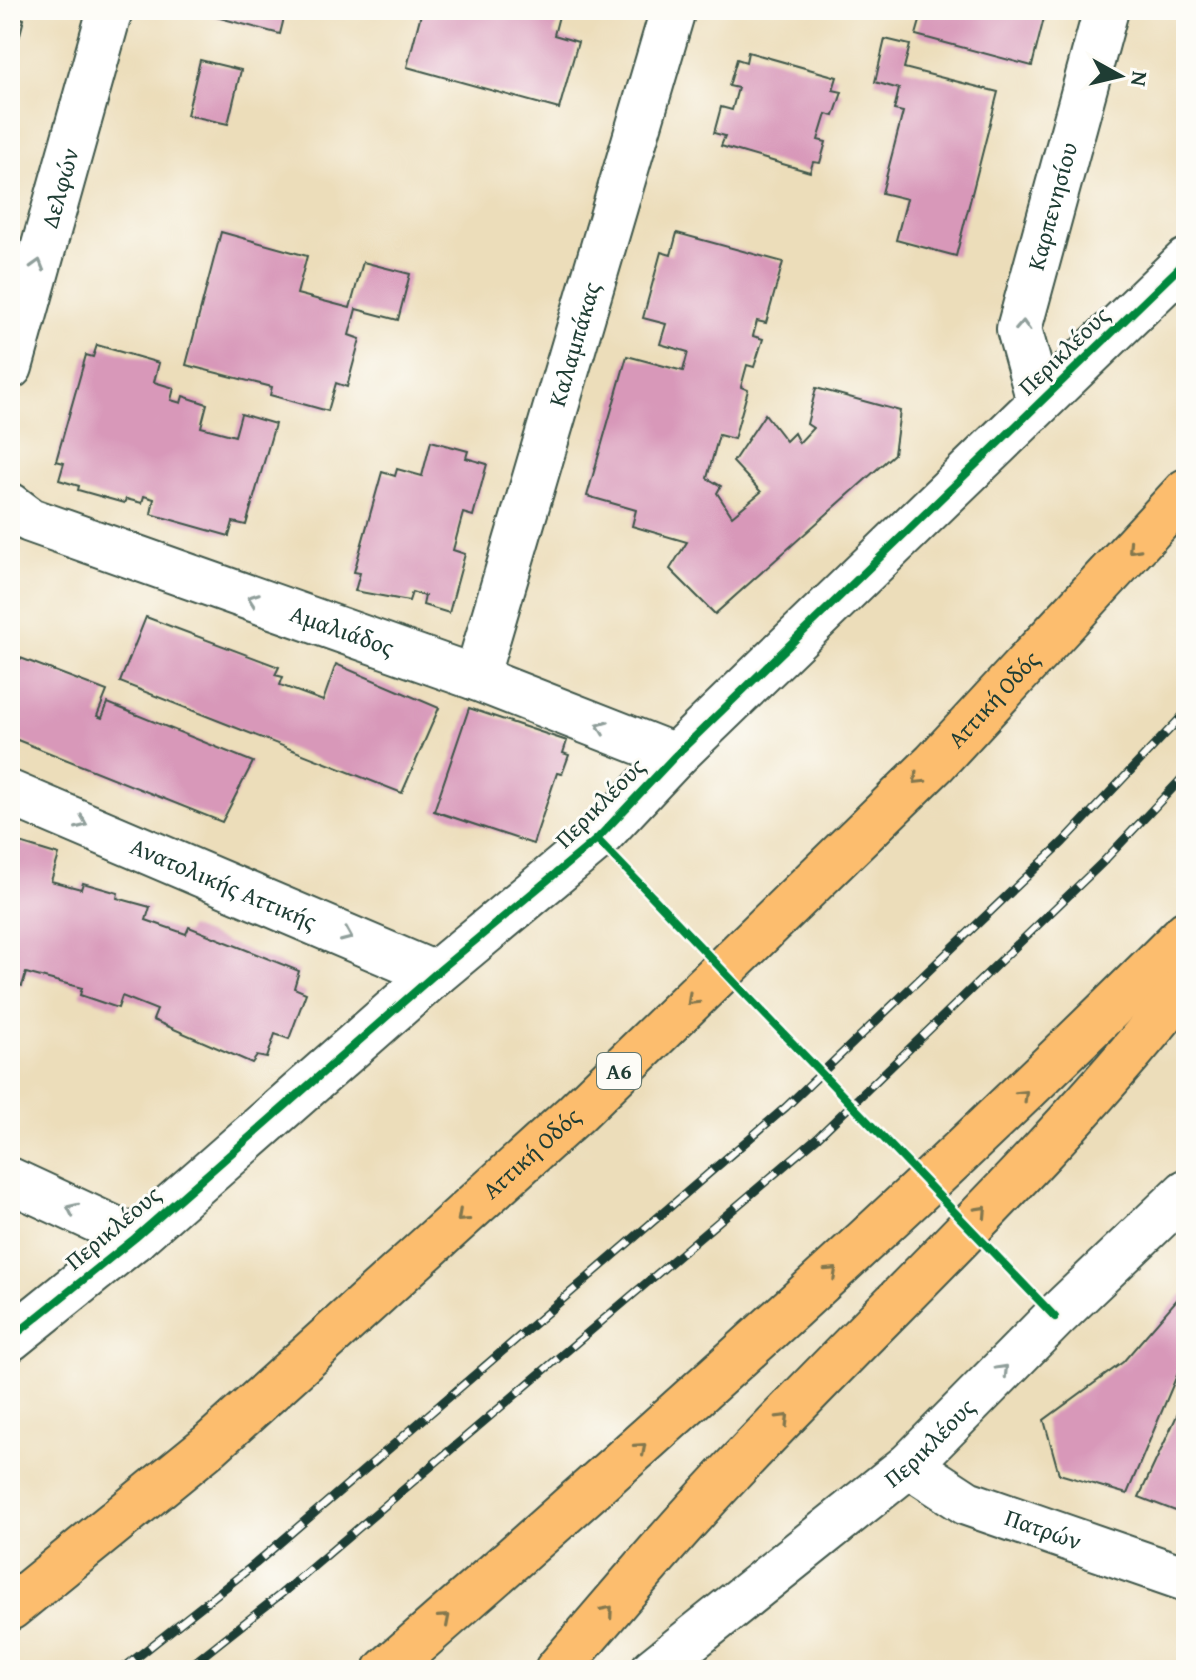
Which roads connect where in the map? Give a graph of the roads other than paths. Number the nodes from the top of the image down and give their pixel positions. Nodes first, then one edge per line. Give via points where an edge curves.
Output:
1 (110, 10) edge
2 (673, 10) edge
3 (1106, 10) edge
4 (1186, 261) edge
5 (10, 367) edge
6 (1039, 401) junction
7 (1186, 491) edge
8 (10, 505) edge
9 (476, 678) junction
10 (675, 756) junction
11 (10, 793) edge
12 (1186, 933) edge
13 (435, 974) junction
14 (1186, 985) edge
15 (10, 1180) edge
16 (1186, 1192) edge
17 (135, 1238) junction
18 (10, 1339) edge
19 (909, 1465) junction
20 (1186, 1579) edge
21 (10, 1608) edge
22 (706, 1626) junction
23 (386, 1670) edge
24 (557, 1670) edge
25 (653, 1670) edge
26 (702, 1670) edge

5 -> 1 street, Δελφών
2 - 9 street, Καλαμπάκας
6 -> 3 street, Καρπενησίου via 1019,329
4 - 6 street, Περικλέους
6 - 10 street, Περικλέους
7 -> 21 highway, Αττική Οδός / Α6 via 935,763 575,1114 210,1445
9 -> 8 street, Αμαλιάδος via 30,520
10 -> 9 street, Αμαλιάδος
10 - 13 street, Περικλέους via 597,839
11 -> 13 street, Ανατολικής Αττικής
23 -> 12 highway via 686,1408 1024,1095
13 - 17 street, Περικλέους
24 -> 14 highway via 716,1488 1130,1054
17 -> 15 street
19 -> 16 street, Περικλέους
17 - 18 street, Περικλέους
19 - 20 street, Πατρών via 967,1503
19 - 22 street, Περικλέους
22 - 25 street, Περικλέους
22 - 26 street

